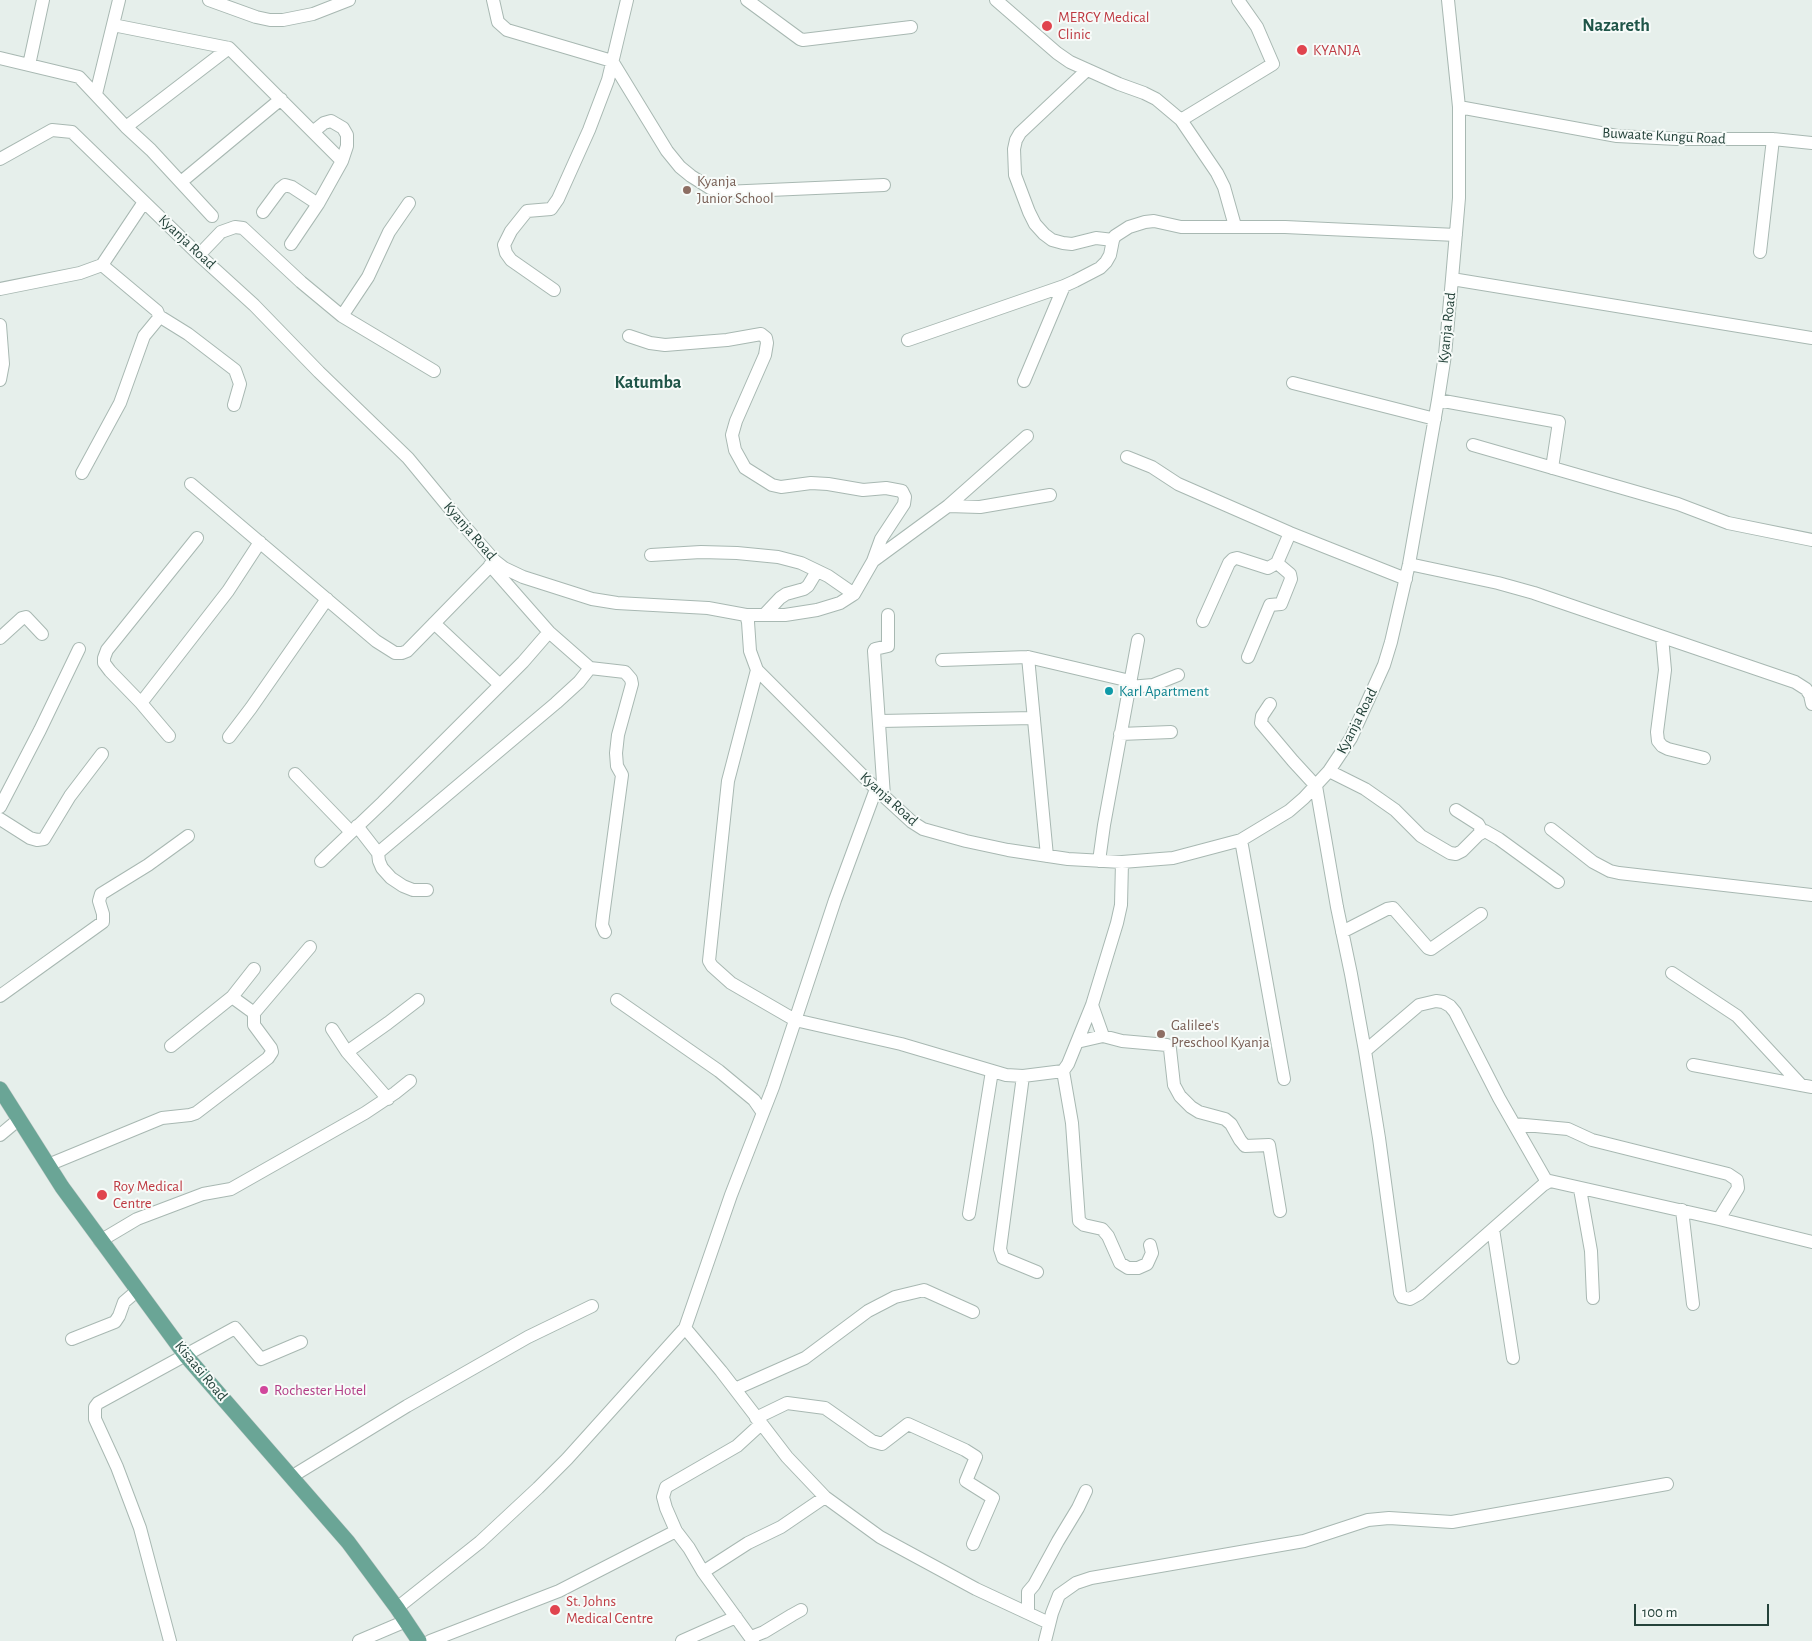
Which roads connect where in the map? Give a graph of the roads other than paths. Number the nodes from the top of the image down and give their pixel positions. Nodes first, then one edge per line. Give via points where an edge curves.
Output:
1 (43, 0) edge
2 (119, 0) edge
3 (209, 0) edge
4 (349, 0) edge
5 (493, 0) edge
6 (627, 0) edge
7 (747, 0) edge
8 (996, 0) edge
9 (1238, 0) edge
10 (1448, 0) edge
11 (113, 25) junction
12 (911, 26) dead end
13 (228, 48) junction
14 (0, 58) edge
15 (612, 61) junction
16 (29, 65) junction
17 (1087, 70) junction
18 (96, 94) junction
19 (280, 99) junction
20 (1459, 107) junction
21 (1181, 120) junction
22 (126, 127) junction
23 (314, 131) junction
24 (1772, 139) junction
25 (1812, 143) edge
26 (0, 159) edge
27 (342, 161) junction
28 (181, 182) junction
29 (884, 185) dead end
30 (144, 202) junction
31 (409, 203) dead end
32 (318, 204) junction
33 (263, 212) dead end
34 (212, 216) dead end
35 (1235, 226) junction
36 (1456, 235) junction
37 (1113, 240) junction
38 (290, 244) dead end
39 (1760, 252) dead end
40 (199, 255) junction
41 (102, 265) junction
42 (1452, 279) junction
43 (1064, 286) junction
44 (0, 289) edge
45 (554, 290) dead end
46 (159, 316) junction
47 (342, 316) junction
48 (0, 324) edge
49 (629, 336) dead end
50 (1812, 338) edge
51 (908, 340) dead end
52 (434, 371) dead end
53 (0, 380) edge
54 (1024, 382) dead end
55 (1293, 383) dead end
56 (1438, 400) junction
57 (234, 405) dead end
58 (1434, 419) junction
59 (1027, 436) dead end
60 (1473, 445) dead end
61 (1126, 457) dead end
62 (1552, 468) junction
63 (82, 473) dead end
64 (191, 484) dead end
65 (1050, 495) dead end
66 (948, 506) junction
67 (1290, 534) junction
68 (197, 538) dead end
69 (1812, 540) edge
70 (260, 542) junction
71 (652, 555) dead end
72 (873, 561) junction
73 (493, 563) junction
74 (1277, 563) junction
75 (1409, 564) junction
76 (817, 571) junction
77 (1406, 579) junction
78 (854, 594) junction
79 (327, 598) junction
80 (746, 615) junction
81 (764, 615) junction
82 (888, 615) dead end
83 (1203, 620) dead end
84 (434, 623) junction
85 (549, 632) junction
86 (42, 634) dead end
87 (1662, 637) junction
88 (0, 638) edge
89 (1138, 640) dead end
90 (79, 649) dead end
91 (1028, 657) junction
92 (1248, 657) dead end
93 (942, 660) dead end
94 (590, 668) junction
95 (757, 670) junction
96 (1178, 674) dead end
97 (1129, 684) junction
98 (500, 685) junction
99 (141, 703) junction
100 (1270, 704) dead end
101 (1812, 704) edge
102 (1034, 718) junction
103 (880, 721) junction
104 (1171, 732) dead end
105 (1120, 734) junction
106 (169, 736) dead end
107 (229, 737) dead end
108 (102, 754) dead end
109 (1704, 758) dead end
110 (1329, 771) junction
111 (295, 774) dead end
112 (1316, 786) junction
113 (880, 792) junction
114 (0, 807) edge
115 (1456, 810) dead end
116 (0, 819) edge
117 (354, 829) junction
118 (1551, 829) dead end
119 (1482, 831) junction
120 (188, 836) dead end
121 (1241, 840) junction
122 (378, 853) junction
123 (1047, 856) junction
124 (321, 861) dead end
125 (1099, 861) junction
126 (1122, 862) junction
127 (1558, 882) dead end
128 (427, 890) dead end
129 (1812, 894) edge
130 (1481, 914) dead end
131 (605, 932) dead end
132 (1342, 932) junction
133 (310, 947) dead end
134 (254, 969) dead end
135 (1672, 973) dead end
136 (0, 996) edge
137 (232, 997) junction
138 (418, 1000) dead end
139 (617, 1000) dead end
140 (1092, 1005) junction
141 (254, 1013) junction
142 (795, 1020) junction
143 (332, 1029) dead end
144 (1103, 1036) junction
145 (1077, 1042) junction
146 (170, 1046) dead end
147 (1364, 1051) junction
148 (347, 1052) junction
149 (1693, 1065) dead end
150 (1063, 1070) junction
151 (992, 1072) junction
152 (1023, 1076) junction
153 (1284, 1079) dead end
154 (410, 1081) dead end
155 (1806, 1086) edge
156 (0, 1088) edge
157 (388, 1098) junction
158 (763, 1113) junction
159 (18, 1120) junction
160 (1514, 1124) junction
161 (0, 1135) edge
162 (48, 1165) junction
163 (1547, 1182) junction
164 (1580, 1189) junction
165 (1682, 1210) junction
166 (1280, 1212) dead end
167 (969, 1214) dead end
168 (1719, 1219) junction
169 (1493, 1229) junction
170 (100, 1241) junction
171 (1812, 1242) edge
172 (1150, 1245) dead end
173 (1037, 1272) dead end
174 (138, 1290) junction
175 (1593, 1298) dead end
176 (1693, 1304) dead end
177 (592, 1306) dead end
178 (973, 1312) dead end
179 (685, 1328) junction
180 (72, 1339) dead end
181 (301, 1342) dead end
182 (186, 1356) junction
183 (1513, 1358) dead end
184 (735, 1389) junction
185 (758, 1421) junction
186 (291, 1477) junction
187 (1667, 1484) dead end
188 (1086, 1491) dead end
189 (825, 1497) junction
190 (676, 1531) junction
191 (973, 1544) dead end
192 (703, 1572) junction
193 (397, 1608) junction
194 (801, 1610) dead end
195 (1028, 1613) junction
196 (736, 1617) junction
197 (406, 1621) junction
198 (1049, 1624) junction
199 (752, 1639) edge
200 (170, 1641) edge
201 (359, 1641) edge
202 (419, 1641) edge
203 (430, 1641) edge
204 (682, 1641) edge
205 (1045, 1641) edge

1 - 16 street
2 - 11 street
3 - 4 street via 270,20 313,14
5 - 15 street via 498,22 507,30
6 - 15 street
7 - 12 street via 803,40
8 - 17 street via 1057,53
9 - 21 street via 1257,27 1273,64
10 - 20 street, Kyanja Road
11 - 13 street
11 - 18 street
13 - 19 street
13 - 22 street
14 - 16 street
15 - 29 street via 667,151 680,167 710,188 724,192
15 - 45 street via 589,130 554,206 527,210 504,245 511,260
16 - 18 street via 79,77
17 - 21 street via 1150,96
17 - 37 street via 1020,133 1014,149 1015,175 1035,224 1052,240 1072,244 1096,238
18 - 22 street
19 - 23 street
19 - 28 street
20 - 24 street, Buwaate Kungu Road via 1616,136
20 - 36 street, Kyanja Road
21 - 35 street via 1220,180
22 - 28 street
23 - 27 street
23 - 27 street via 331,122 343,128 347,146
24 - 25 street, Buwaate Kungu Road
24 - 39 street
26 - 30 street, Kyanja Road via 52,130 72,132
27 - 32 street
28 - 34 street
30 - 40 street, Kyanja Road
30 - 41 street
31 - 47 street via 388,232 368,277
32 - 33 street via 292,186 285,185
32 - 38 street
35 - 36 street
35 - 37 street via 1181,227 1145,222 1124,230
36 - 42 street, Kyanja Road
37 - 43 street via 1110,255 1100,268
40 - 47 street via 221,232 243,228
40 - 73 street, Kyanja Road via 408,458
41 - 44 street via 80,273
41 - 46 street
42 - 50 street
42 - 56 street, Kyanja Road
43 - 51 street
43 - 54 street
46 - 57 street via 235,370 240,384
46 - 63 street via 144,336 120,403
47 - 52 street
48 - 53 street via 3,364
49 - 72 street via 665,345 727,340 755,334 766,338 765,355 732,435 735,450 745,468 772,485 782,487 811,483 902,491 904,504 881,539
55 - 58 street
56 - 58 street, Kyanja Road
56 - 62 street via 1559,422
58 - 75 street, Kyanja Road
59 - 66 street
60 - 62 street
61 - 67 street
62 - 69 street via 1678,504 1728,523
64 - 70 street
65 - 66 street via 980,507
66 - 72 street
67 - 74 street
67 - 77 street
68 - 99 street via 107,650 104,658 104,664
70 - 79 street
70 - 99 street via 228,591
71 - 76 street via 737,553 778,557
72 - 78 street
73 - 80 street, Kyanja Road via 524,577 592,599 708,608
73 - 84 street
73 - 85 street
74 - 83 street via 1268,568 1233,559
74 - 92 street via 1290,574 1291,579 1281,604 1270,605
75 - 77 street, Kyanja Road
75 - 87 street via 1534,593
76 - 78 street
76 - 81 street via 808,586 786,594
77 - 110 street, Kyanja Road via 1384,665 1351,738
78 - 81 street via 840,604 817,610
79 - 84 street via 376,641 395,653 407,651
79 - 107 street
80 - 81 street
80 - 95 street, Kyanja Road via 750,651
82 - 103 street via 888,646 874,651
84 - 98 street
85 - 94 street
85 - 98 street
86 - 88 street via 26,617
87 - 101 street via 1795,682 1806,689
87 - 109 street via 1665,670 1658,741 1668,749
89 - 97 street
90 - 114 street
91 - 93 street
91 - 97 street
91 - 102 street
94 - 122 street via 556,703
94 - 131 street via 625,672 632,684 616,752 617,766 622,775 602,925
95 - 113 street, Kyanja Road
95 - 142 street via 728,781 709,961 731,983
96 - 97 street via 1153,685
97 - 105 street
98 - 117 street
99 - 106 street
100 - 112 street via 1261,723
102 - 103 street
102 - 123 street
103 - 113 street
104 - 105 street
105 - 125 street
108 - 116 street via 70,796 44,839 30,838
110 - 112 street, Kyanja Road
110 - 119 street via 1365,789 1395,810 1421,836 1450,853 1462,851
111 - 117 street
112 - 121 street, Kyanja Road via 1289,811
112 - 132 street
113 - 123 street, Kyanja Road via 923,829
113 - 142 street via 835,900
115 - 119 street via 1478,824
117 - 122 street
117 - 124 street
118 - 129 street via 1593,862 1619,874
119 - 127 street via 1489,832
120 - 136 street via 101,894 98,901 104,914 102,922
121 - 126 street, Kyanja Road via 1173,858
121 - 153 street
122 - 128 street via 382,868 391,878 413,890
123 - 125 street, Kyanja Road
125 - 126 street, Kyanja Road
126 - 140 street via 1120,905
130 - 132 street via 1431,949 1394,908
132 - 147 street
133 - 141 street
134 - 137 street
135 - 155 street via 1737,1016
137 - 141 street
137 - 146 street
138 - 148 street
139 - 158 street via 719,1071 754,1100
140 - 144 street
140 - 145 street
141 - 162 street via 254,1025 271,1048 271,1055 196,1113 162,1118
142 - 151 street via 900,1044
142 - 158 street
143 - 148 street
144 - 145 street
144 - 166 street via 1166,1045 1170,1048 1174,1085 1191,1107 1225,1118 1245,1146 1269,1144
145 - 150 street
147 - 160 street via 1419,1006 1430,1001 1443,1002 1455,1012
147 - 169 street via 1402,1297 1410,1299 1419,1294
148 - 157 street
149 - 155 street
150 - 152 street
150 - 172 street via 1072,1123 1079,1221 1102,1229 1120,1263 1128,1268 1147,1264 1152,1253
151 - 152 street
151 - 167 street
152 - 173 street via 1000,1249 1003,1258
154 - 157 street
156 - 159 main road, Kisaasi Road
157 - 170 street via 231,1190 203,1194 137,1219
158 - 179 street
159 - 161 street
159 - 162 main road, Kisaasi Road
160 - 163 street
160 - 168 street via 1568,1129 1592,1140 1728,1174 1737,1180 1738,1188
162 - 170 main road, Kisaasi Road
163 - 164 street
163 - 169 street
164 - 165 street
164 - 175 street via 1591,1251
165 - 168 street
165 - 176 street
168 - 171 street
169 - 183 street
170 - 174 main road, Kisaasi Road
174 - 180 street via 124,1302 114,1322
174 - 182 main road, Kisaasi Road
177 - 186 street via 528,1337
178 - 184 street via 924,1290 895,1297 868,1311 805,1358
179 - 184 street
179 - 193 street via 538,1488 480,1542
181 - 182 street via 260,1359 235,1328
182 - 186 main road, Kisaasi Road
182 - 200 street via 98,1403 94,1415 140,1528
184 - 185 street
185 - 189 street
185 - 190 street via 737,1446 666,1487 666,1508
185 - 191 street via 787,1403 825,1408 872,1442 882,1444 908,1424 965,1450 976,1457 966,1481 993,1498
186 - 193 main road, Kisaasi Road via 348,1542
187 - 198 street via 1452,1522 1368,1520 1304,1541 1091,1578 1076,1583 1060,1595
188 - 195 street via 1028,1592
189 - 192 street
189 - 195 street via 880,1537
190 - 192 street
190 - 203 street via 559,1591
192 - 196 street
193 - 197 main road, Kisaasi Road
194 - 199 street
195 - 198 street
196 - 199 street
196 - 204 street
197 - 201 street
197 - 202 main road, Kisaasi Road
198 - 205 street

